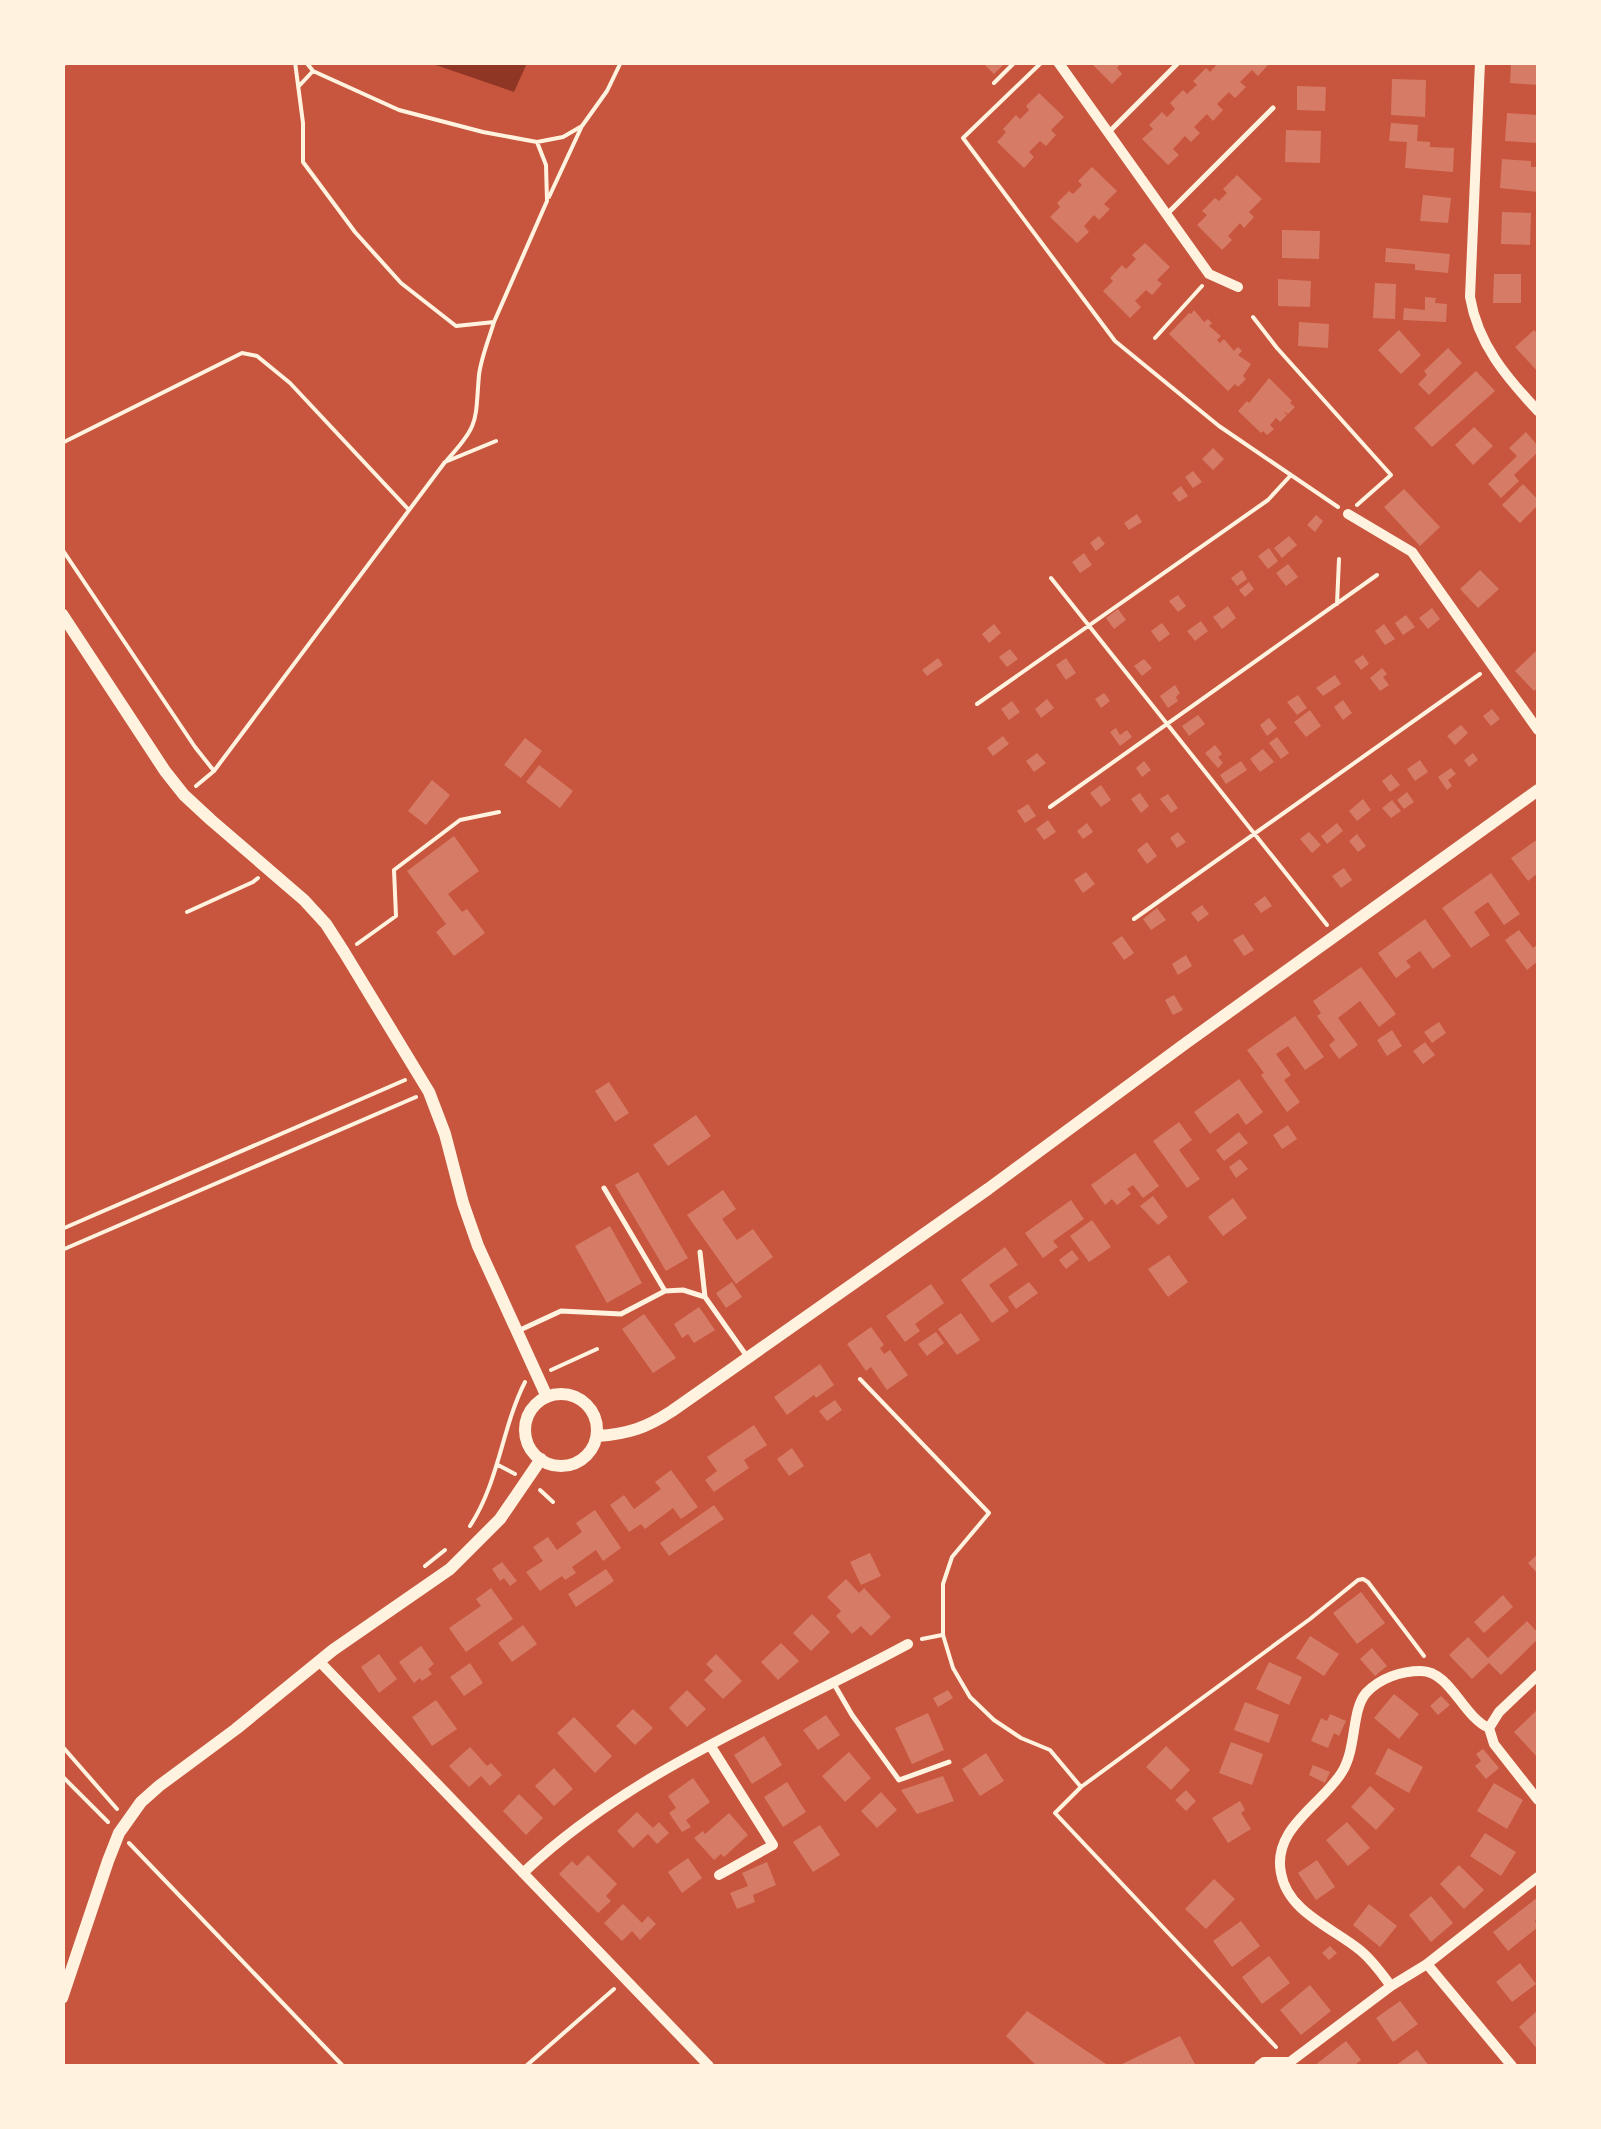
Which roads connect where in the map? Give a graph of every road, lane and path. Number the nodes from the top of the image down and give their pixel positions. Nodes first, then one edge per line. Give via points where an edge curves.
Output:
1 (294, 62) edge
2 (306, 62) edge
3 (620, 62) edge
4 (1016, 62) edge
5 (1042, 62) edge
6 (1058, 62) edge
7 (1179, 62) edge
8 (1480, 62) edge
9 (314, 71) junction
10 (994, 83) dead end
11 (299, 86) junction
12 (1273, 108) dead end
13 (582, 126) junction
14 (1110, 132) junction
15 (538, 142) junction
16 (547, 201) junction
17 (1167, 214) junction
18 (1210, 274) junction
19 (1238, 287) dead end
20 (1253, 317) dead end
21 (494, 322) junction
22 (1155, 338) dead end
23 (1538, 411) edge
24 (496, 441) dead end
25 (62, 443) edge
26 (445, 462) junction
27 (1290, 475) junction
28 (409, 510) junction
29 (1348, 514) junction
30 (62, 550) edge
31 (1339, 559) dead end
32 (1378, 575) dead end
33 (1051, 578) dead end
34 (1336, 604) junction
35 (62, 614) edge
36 (1088, 624) junction
37 (1492, 666) junction
38 (977, 704) dead end
39 (1168, 724) junction
40 (1538, 730) edge
41 (214, 770) junction
42 (1538, 790) edge
43 (184, 795) junction
44 (1050, 806) dead end
45 (499, 812) dead end
46 (1254, 832) junction
47 (269, 868) junction
48 (187, 912) dead end
49 (1134, 919) dead end
50 (1328, 925) dead end
51 (344, 952) junction
52 (419, 1074) junction
53 (429, 1092) junction
54 (604, 1188) dead end
55 (62, 1229) edge
56 (62, 1250) edge
57 (700, 1252) dead end
58 (665, 1291) junction
59 (705, 1297) junction
60 (518, 1331) junction
61 (597, 1349) dead end
62 (747, 1358) junction
63 (550, 1370) dead end
64 (860, 1379) dead end
65 (523, 1383) dead end
66 (547, 1397) junction
67 (597, 1436) junction
68 (541, 1459) junction
69 (498, 1465) junction
70 (515, 1474) dead end
71 (540, 1490) dead end
72 (553, 1502) dead end
73 (468, 1528) dead end
74 (456, 1542) dead end
75 (412, 1576) dead end
76 (943, 1635) junction
77 (908, 1644) joint
78 (320, 1661) junction
79 (1538, 1675) edge
80 (1439, 1676) junction
81 (834, 1684) junction
82 (1490, 1728) junction
83 (710, 1745) junction
84 (62, 1746) edge
85 (949, 1762) dead end
86 (62, 1776) edge
87 (1082, 1787) junction
88 (1538, 1800) edge
89 (123, 1827) junction
90 (523, 1874) junction
91 (719, 1875) dead end
92 (1538, 1878) edge
93 (1427, 1964) junction
94 (625, 1979) junction
95 (1391, 1986) junction
96 (62, 1998) edge
97 (1290, 2062) junction
98 (342, 2066) edge
99 (526, 2066) edge
100 (709, 2066) edge
101 (1259, 2066) edge
102 (1512, 2066) edge

1 - 11 path
2 - 9 path
3 - 13 path
4 - 10 path
5 - 27 path via 963,138 1116,340
6 - 14 street
7 - 14 lane
8 - 23 street via 1470,296 1492,355
9 - 11 path
9 - 15 path via 399,110
11 - 21 path via 303,162 354,232 401,283 456,326
12 - 17 lane
13 - 15 path
13 - 16 path
14 - 17 street
15 - 16 path
16 - 21 path
17 - 18 street
18 - 19 street
18 - 22 path
20 - 29 path via 1391,475
21 - 26 path via 479,374 476,420
24 - 26 path
25 - 28 path via 242,353 257,356 290,383
26 - 28 path
27 - 29 path
27 - 36 path via 1268,500
28 - 41 path
29 - 37 street via 1412,552
30 - 41 path
31 - 34 path
32 - 34 path
33 - 36 path
34 - 39 path
35 - 43 street
36 - 38 path
36 - 39 path
37 - 40 street
37 - 46 path
39 - 44 path
39 - 46 path
41 - 43 path
42 - 62 street
43 - 47 street
45 - 51 path via 460,820 394,870 396,916
46 - 49 path
46 - 50 path
47 - 48 path
47 - 51 street via 326,924
51 - 52 street
52 - 53 street
52 - 55 path
53 - 56 path
53 - 60 street via 462,1204
54 - 58 lane
57 - 59 lane
58 - 59 lane
58 - 60 lane via 621,1314 561,1311
59 - 62 lane
60 - 66 street
61 - 63 path
62 - 67 street via 651,1424
64 - 76 path via 988,1514 952,1557 943,1584
65 - 69 path
66 - 67 street via 584,1403
66 - 68 street via 525,1425
67 - 68 street via 594,1448 574,1465
68 - 78 street via 470,1552
69 - 70 path
69 - 73 path
71 - 72 path
74 - 75 path
76 - 77 path
76 - 87 path via 970,1697 994,1720 1050,1750
77 - 81 street
78 - 89 street via 159,1786
78 - 90 street
79 - 82 street
80 - 82 street
80 - 87 path via 1368,1582 1358,1580
80 - 95 street via 1401,1673 1369,1690 1346,1766 1288,1834 1281,1854 1281,1874 1305,1912 1366,1954
81 - 83 street
81 - 85 lane via 899,1780
82 - 88 street via 1494,1744
83 - 90 street via 632,1788
83 - 91 street via 773,1845
84 - 89 path
86 - 89 path
87 - 97 path via 1055,1813
89 - 96 street
89 - 98 path
90 - 94 street
92 - 93 street
93 - 95 street
93 - 102 street
94 - 99 path
94 - 100 street
95 - 97 street
97 - 101 street

